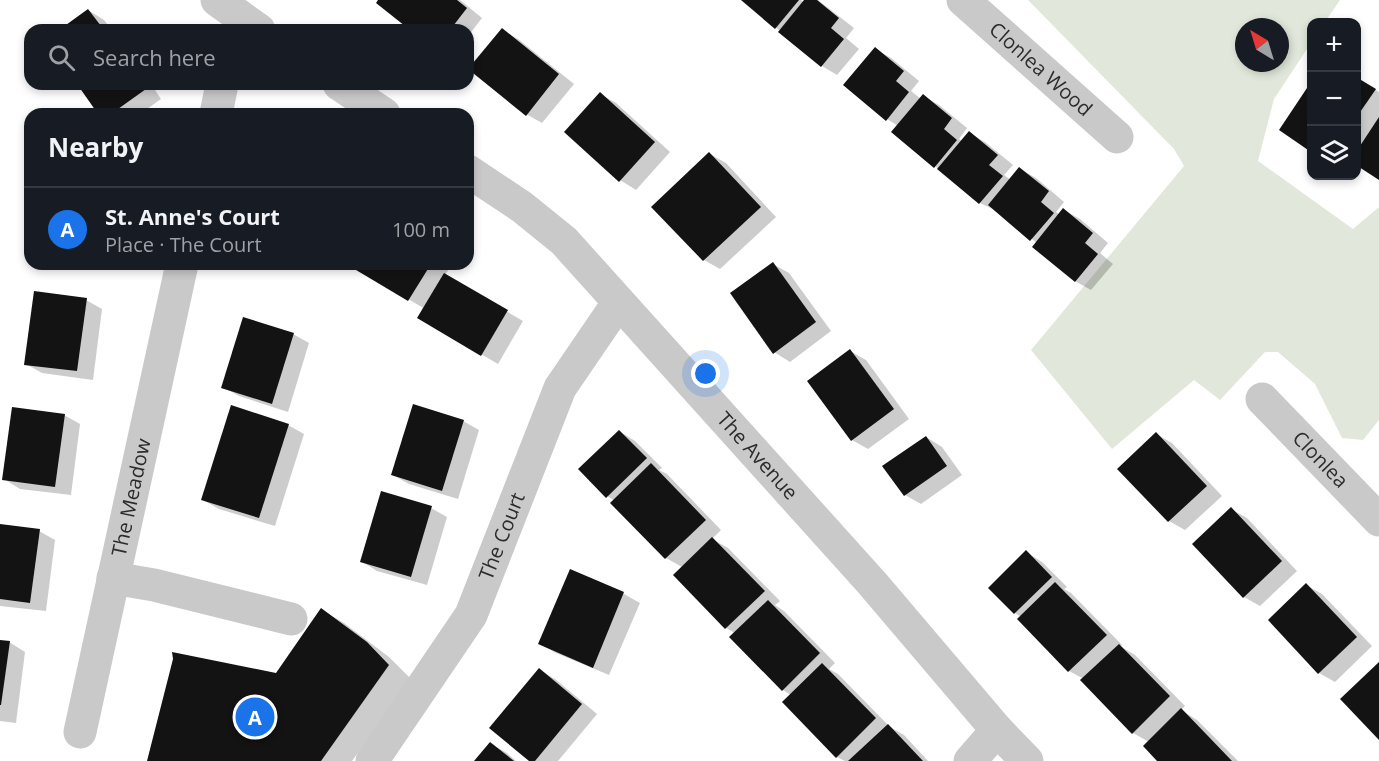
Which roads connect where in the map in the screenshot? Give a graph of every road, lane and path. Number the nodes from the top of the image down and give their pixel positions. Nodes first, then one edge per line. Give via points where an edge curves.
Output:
1 (963, 0) edge
2 (221, 90) edge
3 (348, 90) edge
4 (217, 108) edge
5 (375, 108) edge
6 (1116, 138) dead end
7 (474, 175) edge
8 (181, 270) edge
9 (618, 303) junction
10 (1262, 399) dead end
11 (1379, 520) edge
12 (113, 578) junction
13 (291, 619) dead end
14 (997, 730) junction
15 (80, 732) dead end
16 (372, 761) edge
17 (970, 761) edge
18 (1027, 761) edge

1 - 6 street, Clonlea Wood
2 - 4 street
3 - 5 street
7 - 9 street, The Avenue via 564,241
8 - 12 street, The Meadow
9 - 14 street, The Avenue via 872,583
9 - 16 street, The Court via 560,388 471,615
10 - 11 street, Clonlea
12 - 13 street
12 - 15 street, The Meadow
14 - 17 street
14 - 18 street, The Avenue

